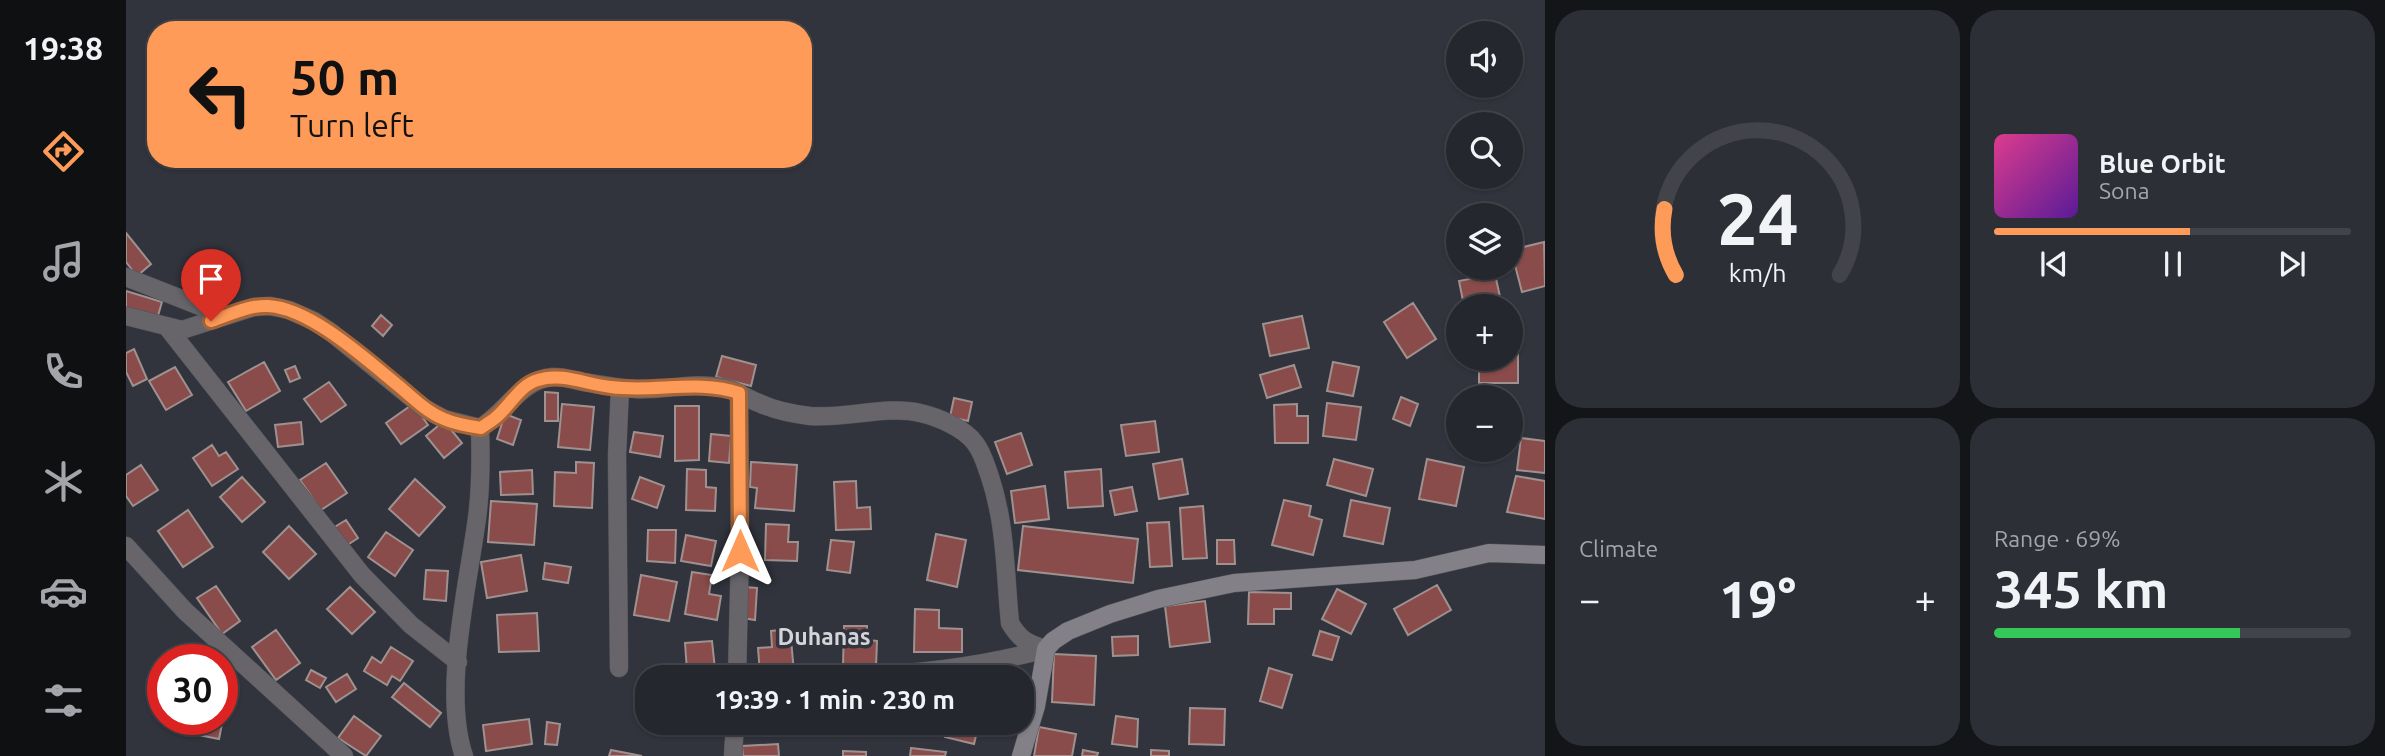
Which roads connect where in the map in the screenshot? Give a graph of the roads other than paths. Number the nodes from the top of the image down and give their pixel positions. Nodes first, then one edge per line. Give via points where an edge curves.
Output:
1 (126, 277) edge
2 (126, 316) edge
3 (225, 316) junction
4 (167, 327) junction
5 (620, 388) junction
6 (739, 393) junction
7 (481, 428) junction
8 (126, 546) edge
9 (1545, 555) edge
10 (1046, 649) junction
11 (458, 662) junction
12 (737, 665) edge
13 (976, 665) edge
14 (619, 668) dead end
15 (735, 735) edge
16 (344, 756) edge
17 (464, 756) edge
18 (733, 756) edge
19 (1021, 756) edge

1 - 3 street
2 - 4 street
3 - 4 street via 182,330
3 - 7 street via 254,307 289,310 314,321 424,408 444,419
4 - 11 street via 362,575 411,625
5 - 6 street via 703,386
5 - 7 street via 555,376 535,380
5 - 14 street
6 - 10 street via 759,404 808,416 898,410 920,413 975,442 1002,520 1010,623 1025,643
6 - 12 street
7 - 11 street via 481,481
8 - 16 street via 185,611
9 - 10 street via 1489,553 1415,570 1234,583 1110,614 1068,631
10 - 13 street
10 - 19 street
11 - 17 street via 455,712
15 - 18 street

